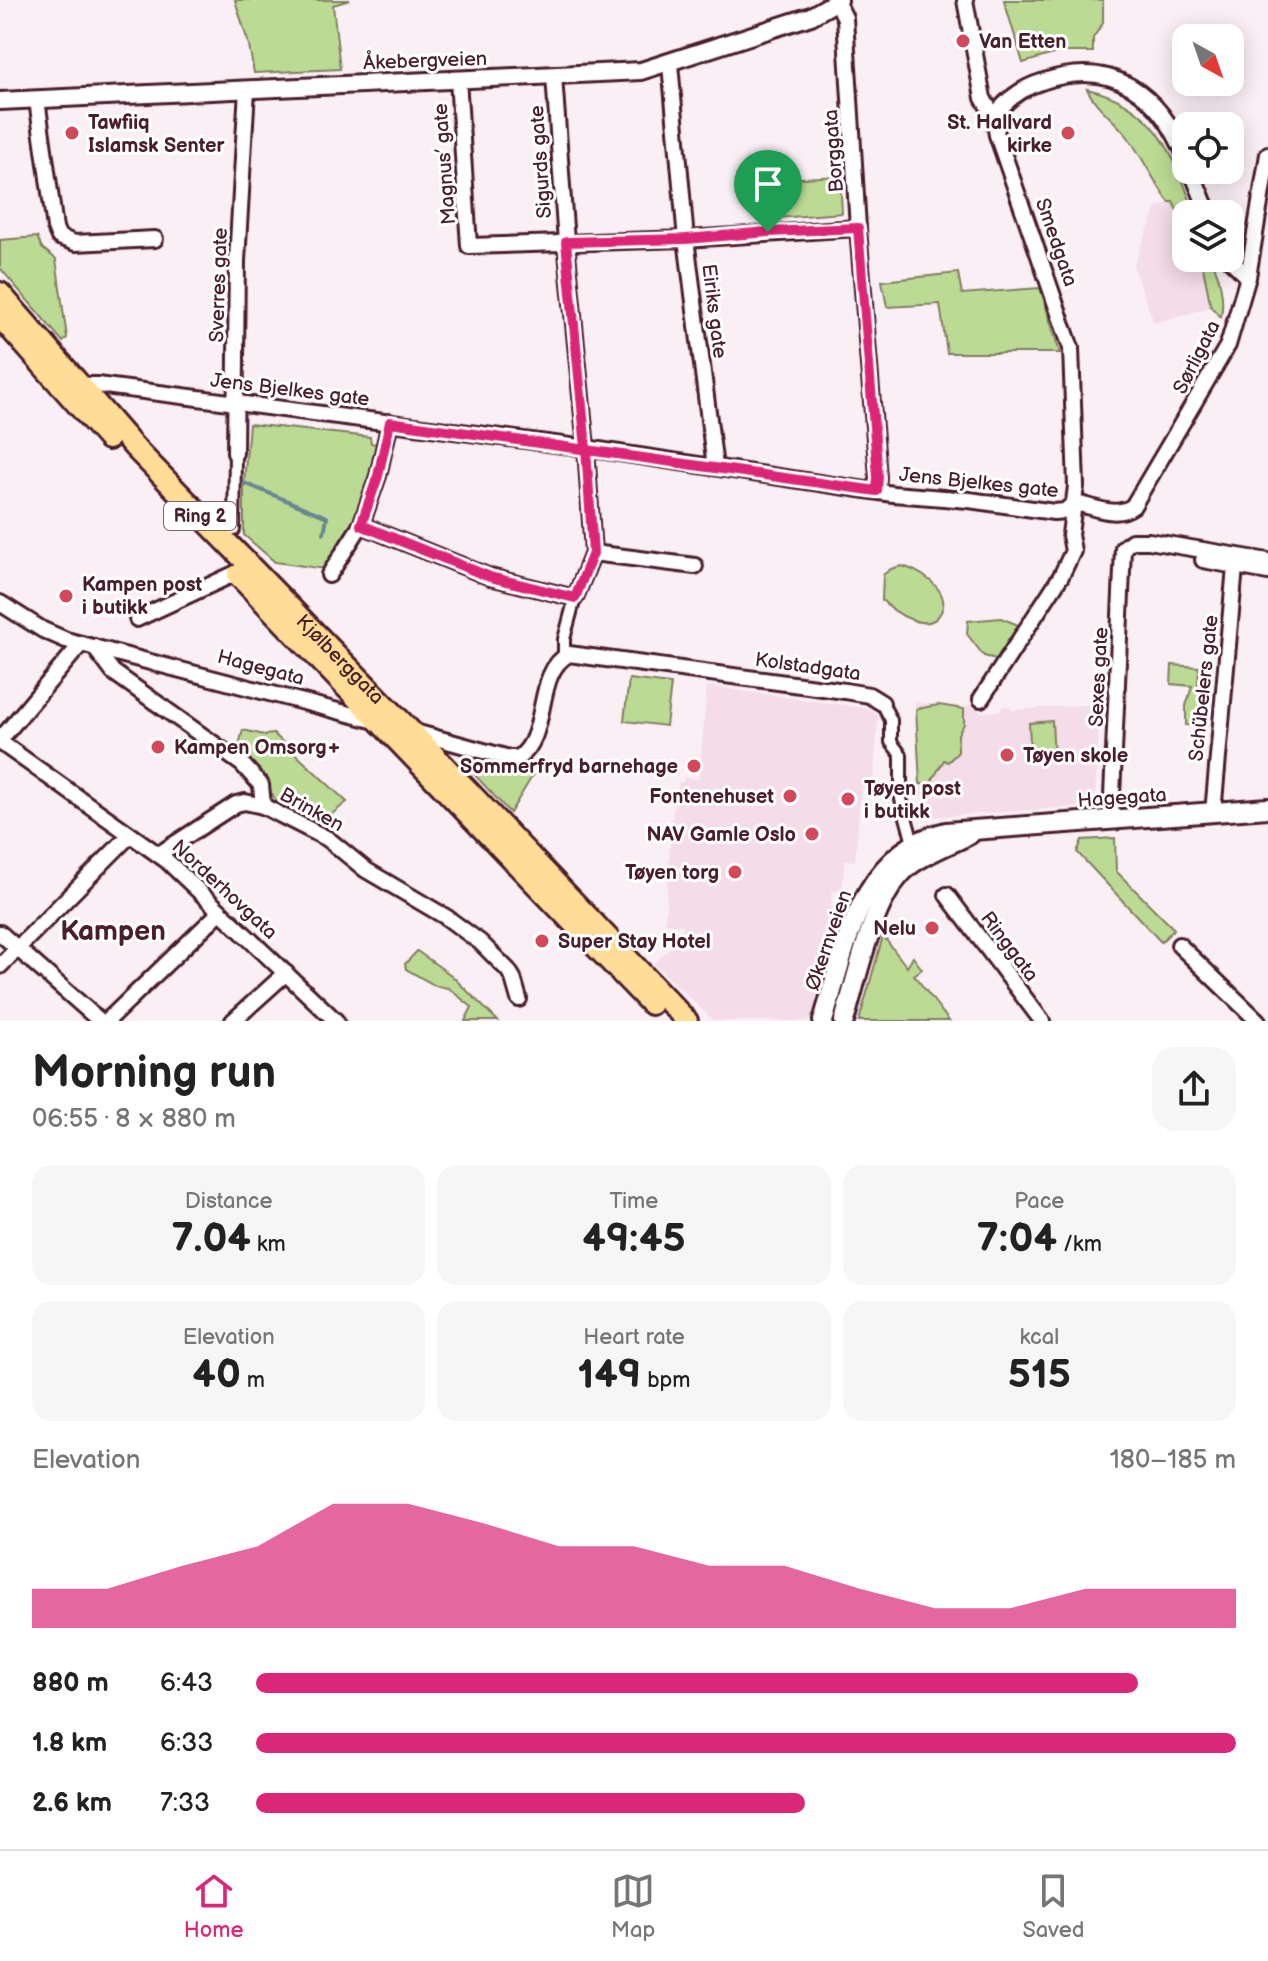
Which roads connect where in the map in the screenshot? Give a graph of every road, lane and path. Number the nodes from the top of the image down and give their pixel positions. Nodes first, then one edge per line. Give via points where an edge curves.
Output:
1 (965, 0) edge
2 (838, 1) edge
3 (670, 64) junction
4 (554, 76) junction
5 (458, 79) junction
6 (247, 89) junction
7 (37, 100) junction
8 (0, 101) edge
9 (994, 117) junction
10 (1172, 129) edge
11 (1268, 154) edge
12 (858, 228) junction
13 (155, 239) dead end
14 (686, 239) junction
15 (566, 242) junction
16 (1243, 272) edge
17 (1248, 277) junction
18 (0, 293) edge
19 (0, 317) edge
20 (75, 393) junction
21 (235, 403) junction
22 (390, 422) junction
23 (586, 448) junction
24 (235, 453) joint
25 (715, 467) junction
26 (877, 491) junction
27 (1074, 503) junction
28 (1123, 513) joint
29 (361, 525) junction
30 (234, 530) dead end
31 (593, 553) junction
32 (1203, 560) dead end
33 (1268, 561) edge
34 (695, 566) dead end
35 (1235, 567) junction
36 (1268, 572) edge
37 (236, 573) junction
38 (329, 575) dead end
39 (575, 598) junction
40 (0, 603) edge
41 (137, 619) dead end
42 (87, 645) junction
43 (564, 656) junction
44 (981, 699) dead end
45 (882, 703) joint
46 (380, 722) junction
47 (409, 730) junction
48 (0, 741) edge
49 (521, 756) joint
50 (263, 806) junction
51 (1268, 808) edge
52 (1213, 813) junction
53 (1111, 819) junction
54 (129, 836) junction
55 (917, 850) junction
56 (159, 854) junction
57 (947, 895) dead end
58 (220, 912) junction
59 (0, 933) edge
60 (1179, 945) dead end
61 (18, 948) junction
62 (0, 966) edge
63 (286, 973) junction
64 (519, 999) dead end
65 (100, 1021) edge
66 (107, 1021) edge
67 (233, 1021) edge
68 (336, 1021) edge
69 (668, 1021) edge
70 (687, 1021) edge
71 (823, 1021) edge
72 (844, 1021) edge
73 (1042, 1021) edge
74 (1258, 1021) edge

1 - 9 street, Smedgata via 983,98
2 - 3 street, Åkebergveien via 811,16
2 - 12 street, Borggata via 845,18
3 - 4 street, Åkebergveien
3 - 14 street, Eiriks gate
4 - 5 street, Åkebergveien
4 - 15 street, Sigurds gate
5 - 6 street, Åkebergveien
5 - 15 street, Magnus’ gate via 469,246
6 - 7 street, Åkebergveien
6 - 21 street, Sverres gate
7 - 8 street, Åkebergveien
7 - 13 street via 59,237 75,243
9 - 10 street via 1002,105 1038,83 1069,74 1101,75 1134,88
9 - 27 street, Smedgata via 1071,348
11 - 17 street, Sørligata
12 - 14 street
12 - 26 street, Borggata
14 - 15 street
14 - 25 street, Eiriks gate
15 - 23 street, Sigurds gate
16 - 17 street
17 - 28 street, Sørligata via 1220,362 1133,506
18 - 20 main road, Kjølberggata / Ring 2
19 - 20 main road, Kjølberggata / Ring 2
20 - 21 street, Jens Bjelkes gate via 97,385
20 - 37 main road, Kjølberggata / Ring 2
20 - 47 main road, Kjølberggata / Ring 2
21 - 22 street, Jens Bjelkes gate
21 - 24 street, Sverres gate
22 - 23 street, Jens Bjelkes gate
22 - 29 street
23 - 25 street, Jens Bjelkes gate
23 - 31 street, Sigurds gate
24 - 30 street, Sverres gate
25 - 26 street, Jens Bjelkes gate
26 - 27 street, Jens Bjelkes gate via 1054,512
27 - 28 street, Jens Bjelkes gate
27 - 44 street via 1073,551 1062,576
29 - 38 street
29 - 39 street via 490,577
31 - 34 street
31 - 39 street, Sigurds gate
32 - 35 street
33 - 53 street, Sexes gate via 1149,541 1132,541 1123,548
35 - 36 street
35 - 52 street, Schübelers gate
37 - 41 street
37 - 46 main road, Kjølberggata / Ring 2
39 - 43 street, Sigurds gate
40 - 42 street, Brinken via 49,633
42 - 46 street, Hagegata
42 - 48 street
42 - 50 street, Brinken via 113,672 242,764 261,785
43 - 45 street, Kolstadgata via 845,691
43 - 49 street, Sigurds gate
45 - 55 street, Kolstadgata via 891,720 891,742 901,755 901,799
46 - 47 street, Hagegata
46 - 69 main road, Kjølberggata / Ring 2
47 - 49 street, Hagegata via 509,758
47 - 70 main road, Kjølberggata / Ring 2
48 - 54 street, Norderhovgata
50 - 56 street via 236,804
50 - 64 street, Brinken via 328,839 366,870 471,935 508,970
51 - 52 main road, Hagegata
52 - 53 main road, Hagegata
53 - 55 main road, Hagegata via 946,832
54 - 56 street, Norderhovgata
54 - 61 street
55 - 71 main road, Økernveien via 889,863 865,895
55 - 72 main road, Økernveien via 882,903
56 - 58 street, Norderhovgata
57 - 73 street, Ringgata
58 - 63 street, Norderhovgata
58 - 66 street
59 - 61 street
60 - 74 street
61 - 62 street
61 - 65 street
63 - 67 street
63 - 68 street, Norderhovgata

